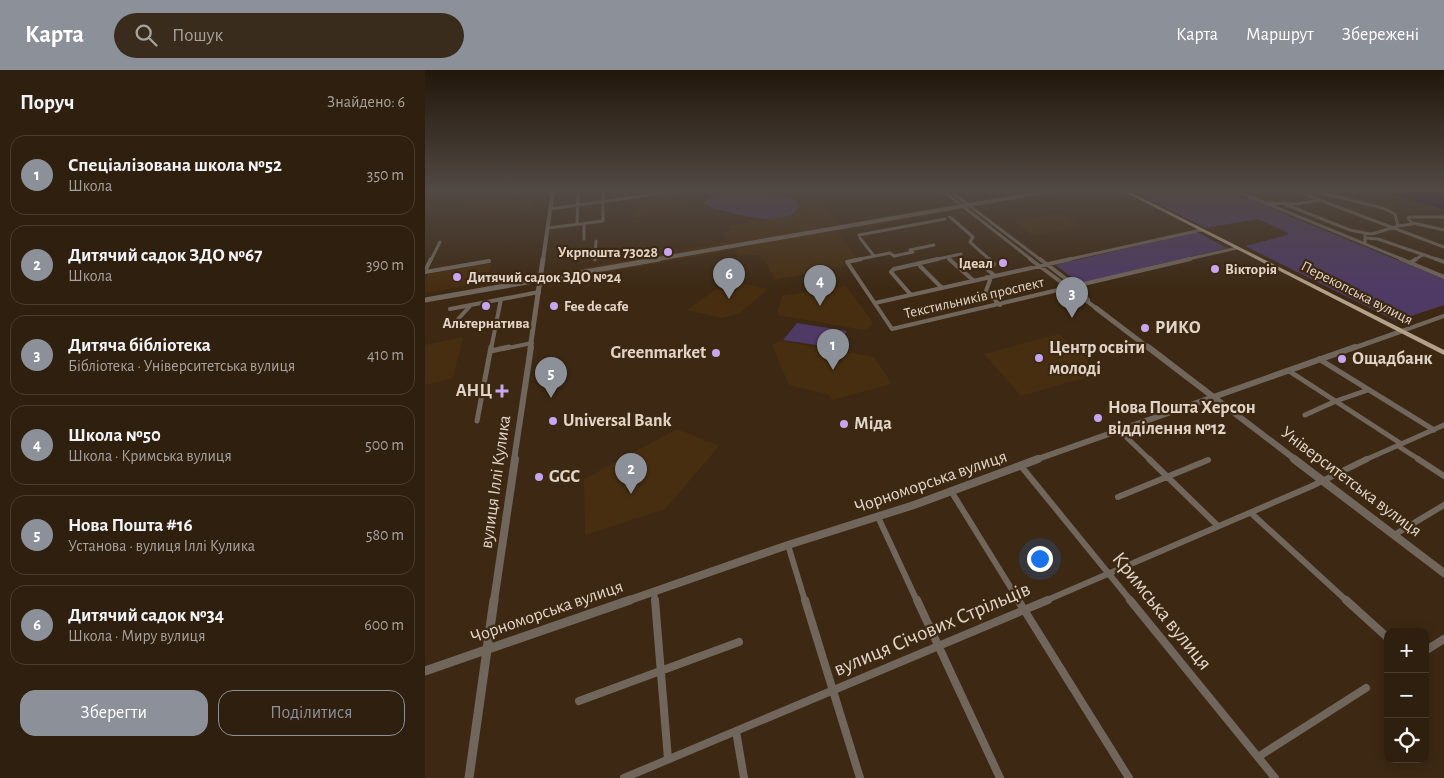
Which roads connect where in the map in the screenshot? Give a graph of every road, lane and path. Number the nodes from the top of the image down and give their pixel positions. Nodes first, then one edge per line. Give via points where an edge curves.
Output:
1 (549, 223) edge
2 (584, 223) joint
3 (863, 223) edge
4 (904, 223) edge
5 (923, 223) edge
6 (957, 223) edge
7 (987, 223) edge
8 (990, 223) edge
9 (1187, 223) edge
10 (1315, 223) edge
11 (1332, 223) edge
12 (1385, 223) edge
13 (1396, 223) edge
14 (1409, 223) edge
15 (1417, 223) edge
16 (577, 224) joint
17 (907, 226) junction
18 (1396, 227) junction
19 (548, 228) junction
20 (1201, 230) junction
21 (1444, 230) edge
22 (1365, 235) junction
23 (584, 239) dead end
24 (596, 241) dead end
25 (440, 242) dead end
26 (1365, 244) junction
27 (934, 245) dead end
28 (1444, 247) edge
29 (1237, 248) junction
30 (961, 254) dead end
31 (1423, 255) junction
32 (874, 256) junction
33 (949, 259) dead end
34 (595, 260) dead end
35 (489, 261) dead end
36 (1444, 262) edge
37 (1410, 263) junction
38 (1047, 265) junction
39 (920, 266) dead end
40 (1040, 266) junction
41 (425, 272) edge
42 (995, 276) junction
43 (1444, 277) edge
44 (987, 278) junction
45 (540, 280) junction
46 (974, 281) junction
47 (1075, 287) junction
48 (942, 288) junction
49 (1067, 288) junction
50 (539, 292) junction
51 (911, 294) junction
52 (501, 299) junction
53 (425, 300) edge
54 (875, 303) junction
55 (470, 305) junction
56 (1000, 305) junction
57 (1096, 308) junction
58 (450, 309) dead end
59 (1444, 316) edge
60 (451, 327) dead end
61 (1402, 331) junction
62 (532, 343) junction
63 (491, 351) junction
64 (1444, 353) edge
65 (1319, 359) junction
66 (1289, 371) junction
67 (1368, 390) junction
68 (1211, 398) junction
69 (1336, 401) junction
70 (1305, 415) dead end
71 (477, 421) dead end
72 (1444, 426) edge
73 (1119, 430) junction
74 (1434, 430) junction
75 (1399, 445) junction
76 (1208, 460) dead end
77 (1021, 466) junction
78 (1167, 476) junction
79 (1444, 476) edge
80 (1323, 481) junction
81 (951, 491) junction
82 (1118, 497) dead end
83 (1444, 505) edge
84 (1251, 513) junction
85 (878, 517) junction
86 (1218, 526) junction
87 (1394, 535) junction
88 (788, 545) junction
89 (1444, 573) edge
90 (1110, 574) junction
91 (654, 591) junction
92 (1024, 610) junction
93 (1384, 634) edge
94 (1444, 639) edge
95 (739, 642) dead end
96 (937, 645) junction
97 (1429, 648) edge
98 (488, 649) junction
99 (661, 669) junction
100 (425, 670) edge
101 (1366, 688) dead end
102 (832, 690) junction
103 (579, 701) dead end
104 (736, 731) junction
105 (1258, 757) junction
106 (668, 759) junction
107 (469, 778) edge
108 (624, 778) edge
109 (744, 778) edge
110 (860, 778) edge
111 (1000, 778) edge
112 (1129, 778) edge
113 (1275, 778) edge

1 - 19 street, вулиця Іллі Кулика
2 - 16 street
2 - 23 street
3 - 45 street
4 - 17 street
5 - 17 street
6 - 42 street via 973,237 969,242 994,264 988,270
7 - 40 street, Університетська вулиця
8 - 38 street, Університетська вулиця
9 - 20 main road, Перекопська вулиця
10 - 26 street
11 - 22 street
12 - 18 street
13 - 18 street
14 - 18 street
15 - 21 street
16 - 19 street
17 - 32 street via 859,237
18 - 22 street
18 - 28 street
19 - 45 street, вулиця Іллі Кулика
20 - 29 main road, Перекопська вулиця
20 - 38 street, Текстильників проспект
22 - 26 street
22 - 31 street
24 - 34 street
25 - 41 street
26 - 37 street
27 - 32 street via 893,256 890,253
29 - 47 street, Текстильників проспект
29 - 61 main road, Перекопська вулиця
30 - 51 street via 894,269 891,272
31 - 36 street
31 - 37 street
32 - 54 street via 847,262
33 - 46 street
35 - 41 street
37 - 43 street
38 - 40 street, Текстильників проспект
38 - 47 street, Університетська вулиця
39 - 48 street
40 - 42 street, Текстильників проспект
40 - 49 street, Університетська вулиця
42 - 44 street, Текстильників проспект
44 - 46 street, Текстильників проспект
44 - 56 street via 990,280 986,291
45 - 50 street, вулиця Іллі Кулика
45 - 53 street
46 - 48 street, Текстильників проспект
47 - 49 street, Текстильників проспект
47 - 57 street, Університетська вулиця
48 - 51 street, Текстильників проспект
49 - 56 street, Текстильників проспект
49 - 57 street, Університетська вулиця
50 - 52 street
50 - 62 street, вулиця Іллі Кулика
51 - 54 street, Текстильників проспект
52 - 55 street
52 - 63 street
54 - 56 street, Текстильників проспект via 892,329
55 - 58 street
55 - 60 street
57 - 68 street, Університетська вулиця
59 - 61 street, Чорноморська вулиця
61 - 64 main road, Перекопська вулиця
61 - 65 street, Чорноморська вулиця
62 - 63 street
62 - 98 street, вулиця Іллі Кулика
63 - 71 street
65 - 66 street, Чорноморська вулиця
65 - 67 street
66 - 68 street, Чорноморська вулиця
66 - 69 street
67 - 69 street
67 - 74 street
68 - 73 street, Чорноморська вулиця
68 - 80 street, Університетська вулиця
69 - 70 street
69 - 75 street
72 - 74 street, вулиця Січових Стрільців
73 - 77 street, Чорноморська вулиця
73 - 78 street
74 - 75 street, вулиця Січових Стрільців
75 - 79 street
75 - 80 street, вулиця Січових Стрільців
76 - 78 street
77 - 81 street, Чорноморська вулиця
77 - 90 street, Кримська вулиця
78 - 82 street
78 - 86 street
80 - 84 street, вулиця Січових Стрільців
80 - 87 street, Університетська вулиця
81 - 85 street, Чорноморська вулиця
81 - 92 street
83 - 87 street
84 - 86 street, вулиця Січових Стрільців
84 - 93 street
85 - 88 street, Чорноморська вулиця
85 - 96 street
86 - 90 street, вулиця Січових Стрільців
87 - 89 street, Університетська вулиця
88 - 91 street, Чорноморська вулиця
88 - 102 street
90 - 92 street, вулиця Січових Стрільців
90 - 105 street, Кримська вулиця
91 - 98 street, Чорноморська вулиця
91 - 99 street
92 - 96 street, вулиця Січових Стрільців
92 - 112 street
94 - 97 street
95 - 99 street
96 - 102 street, вулиця Січових Стрільців
96 - 111 street
98 - 100 street, Чорноморська вулиця
98 - 107 street, вулиця Іллі Кулика
99 - 103 street
99 - 106 street
101 - 105 street
102 - 104 street, вулиця Січових Стрільців
102 - 110 street
104 - 106 street, вулиця Січових Стрільців
104 - 109 street
105 - 113 street, Кримська вулиця
106 - 108 street, вулиця Січових Стрільців

